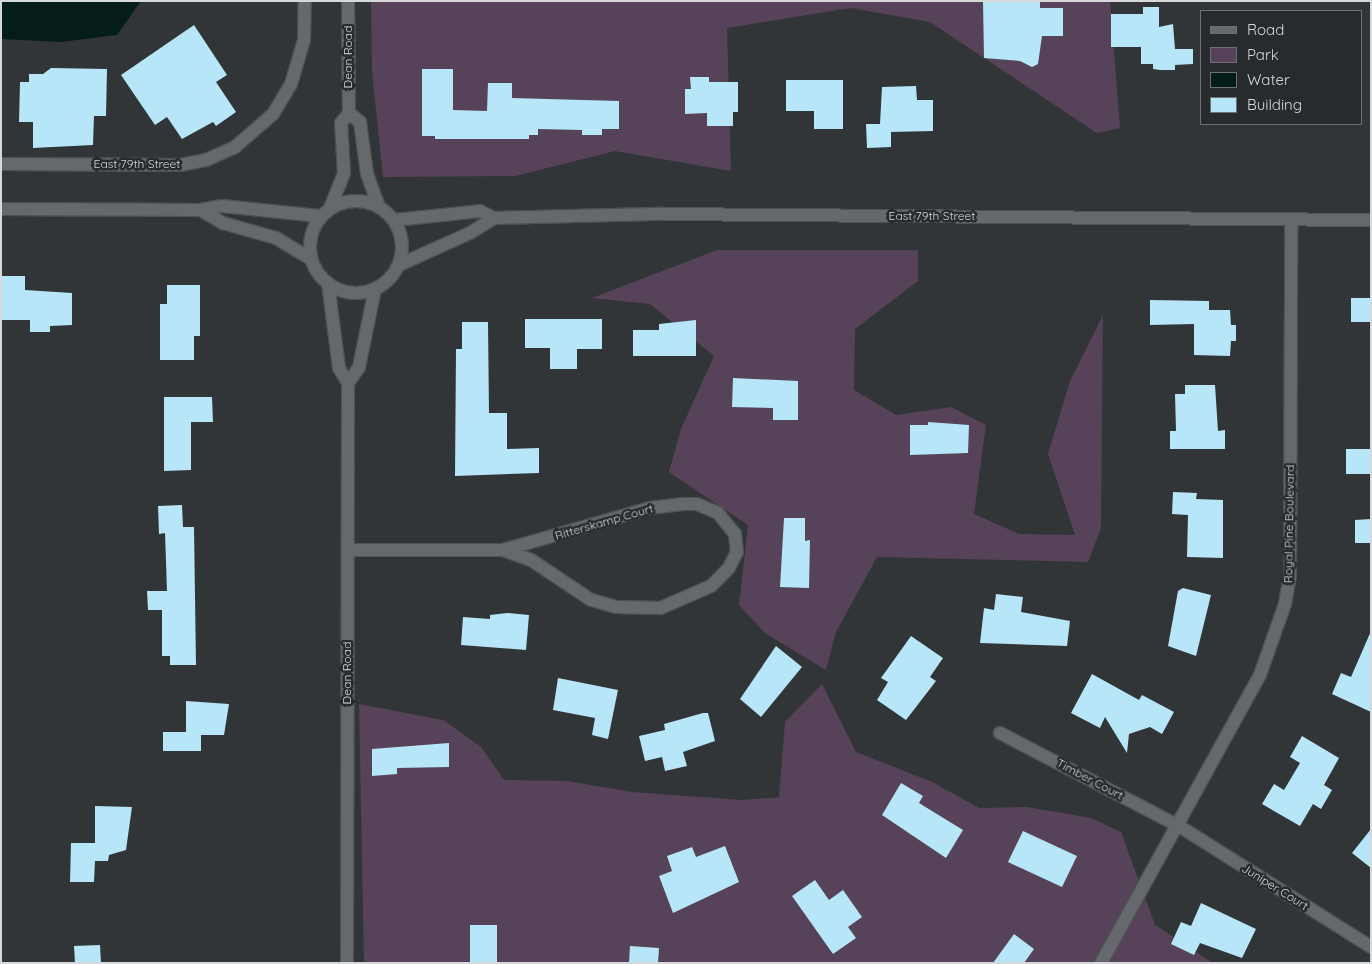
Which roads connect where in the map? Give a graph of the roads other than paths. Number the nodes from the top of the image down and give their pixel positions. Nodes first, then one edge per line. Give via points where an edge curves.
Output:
1 (305, 1) edge
2 (348, 1) edge
3 (349, 113) junction
4 (1, 164) edge
5 (379, 207) junction
6 (330, 208) junction
7 (1, 209) edge
8 (201, 210) junction
9 (320, 216) junction
10 (494, 218) junction
11 (1291, 219) junction
12 (394, 220) junction
13 (1371, 220) edge
14 (311, 259) junction
15 (399, 265) junction
16 (328, 284) junction
17 (375, 289) junction
18 (348, 383) junction
19 (348, 550) junction
20 (503, 550) junction
21 (1000, 733) dead end
22 (1179, 826) junction
23 (1371, 947) edge
24 (346, 963) edge
25 (1101, 963) edge

1 - 4 street, East 79th Street via 304,40 284,98 262,124 216,156 180,165
2 - 3 street, Dean Road
3 - 5 street via 360,122 367,174
3 - 6 street, Dean Road via 341,123 342,184
5 - 6 street via 354,201
5 - 12 street
6 - 9 street
7 - 8 street
8 - 9 street via 222,206
8 - 14 street via 223,223 276,238
9 - 14 street via 311,235
10 - 11 street, East 79th Street via 663,214
10 - 12 street, East 79th Street via 480,211
10 - 15 street via 470,233
11 - 13 street, East 79th Street
11 - 22 street, Royal Pine Boulevard via 1287,595 1260,675
12 - 15 street via 403,247
14 - 16 street
15 - 17 street
16 - 17 street via 347,292
16 - 18 street, Dean Road via 339,368
17 - 18 street, Dean Road via 359,367
18 - 19 street, Dean Road
19 - 20 street, Ritterskamp Court
19 - 24 street, Dean Road
20 - 20 street, Ritterskamp Court via 531,560 591,600 643,609 661,608 707,589 729,568 737,543 730,525 718,513 697,504 682,504 650,508
21 - 22 street, Timber Court
22 - 23 street, Juniper Court
22 - 25 street, Royal Pine Boulevard

